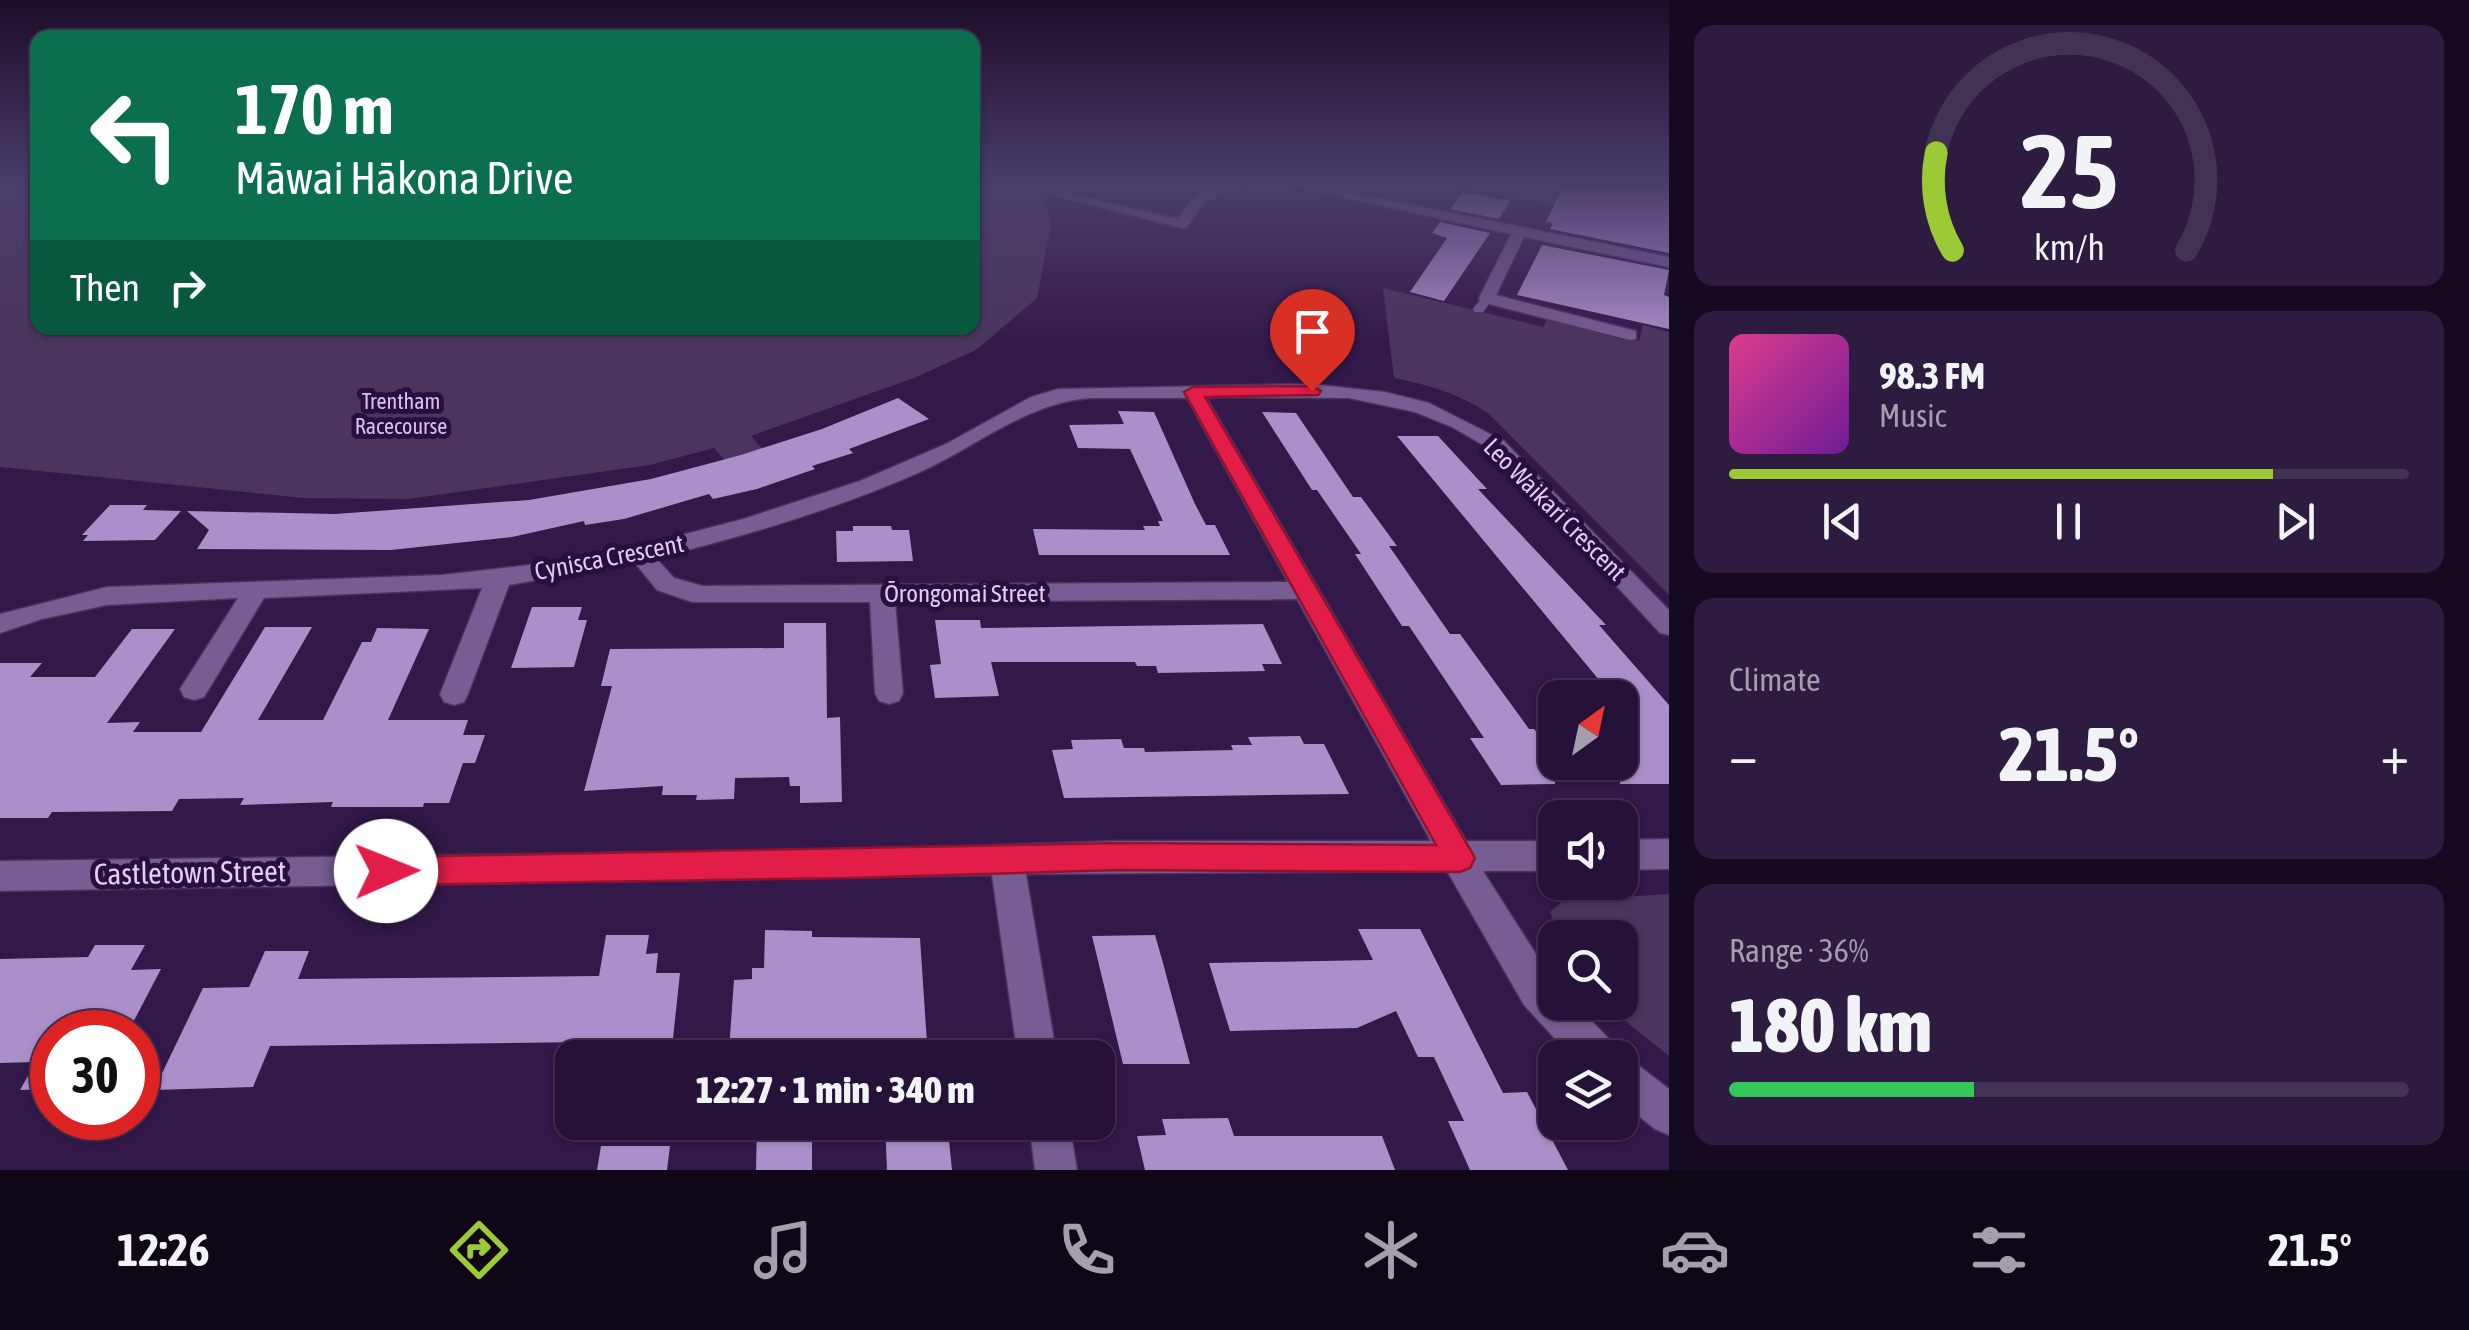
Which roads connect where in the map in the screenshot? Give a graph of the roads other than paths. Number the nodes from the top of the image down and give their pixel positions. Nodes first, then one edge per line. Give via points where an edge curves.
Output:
1 (1515, 241) edge
2 (1569, 241) edge
3 (1669, 262) edge
4 (1630, 335) dead end
5 (1193, 392) junction
6 (642, 553) junction
7 (500, 578) junction
8 (257, 589) junction
9 (1307, 590) junction
10 (882, 593) junction
11 (0, 624) edge
12 (1669, 626) edge
13 (194, 688) dead end
14 (888, 693) dead end
15 (454, 694) dead end
16 (1669, 854) edge
17 (1638, 855) edge
18 (1538, 856) edge
19 (1460, 858) junction
20 (1007, 862) junction
21 (0, 876) edge
22 (1035, 1040) edge
23 (1583, 1040) edge
24 (1638, 1090) edge
25 (1669, 1115) edge
26 (1052, 1140) edge
27 (1056, 1170) edge

1 - 4 street via 1483,303
2 - 3 street
5 - 6 street, Cynisca Crescent via 1044,398 905,471
5 - 9 street
5 - 12 street, Leo Waikari Crescent via 1346,391 1390,396 1464,422 1497,444
6 - 7 street, Cynisca Crescent
6 - 10 street, Ōrongomai Street via 656,580 682,592
7 - 8 street, Cynisca Crescent
7 - 15 street
8 - 11 street, Cynisca Crescent via 122,592
8 - 13 street
9 - 10 street, Ōrongomai Street
9 - 19 street
10 - 14 street
16 - 17 street
18 - 19 street
19 - 20 street, Castletown Street via 1120,856
19 - 23 street via 1538,992
20 - 21 street, Castletown Street
20 - 22 street
24 - 25 street
26 - 27 street

